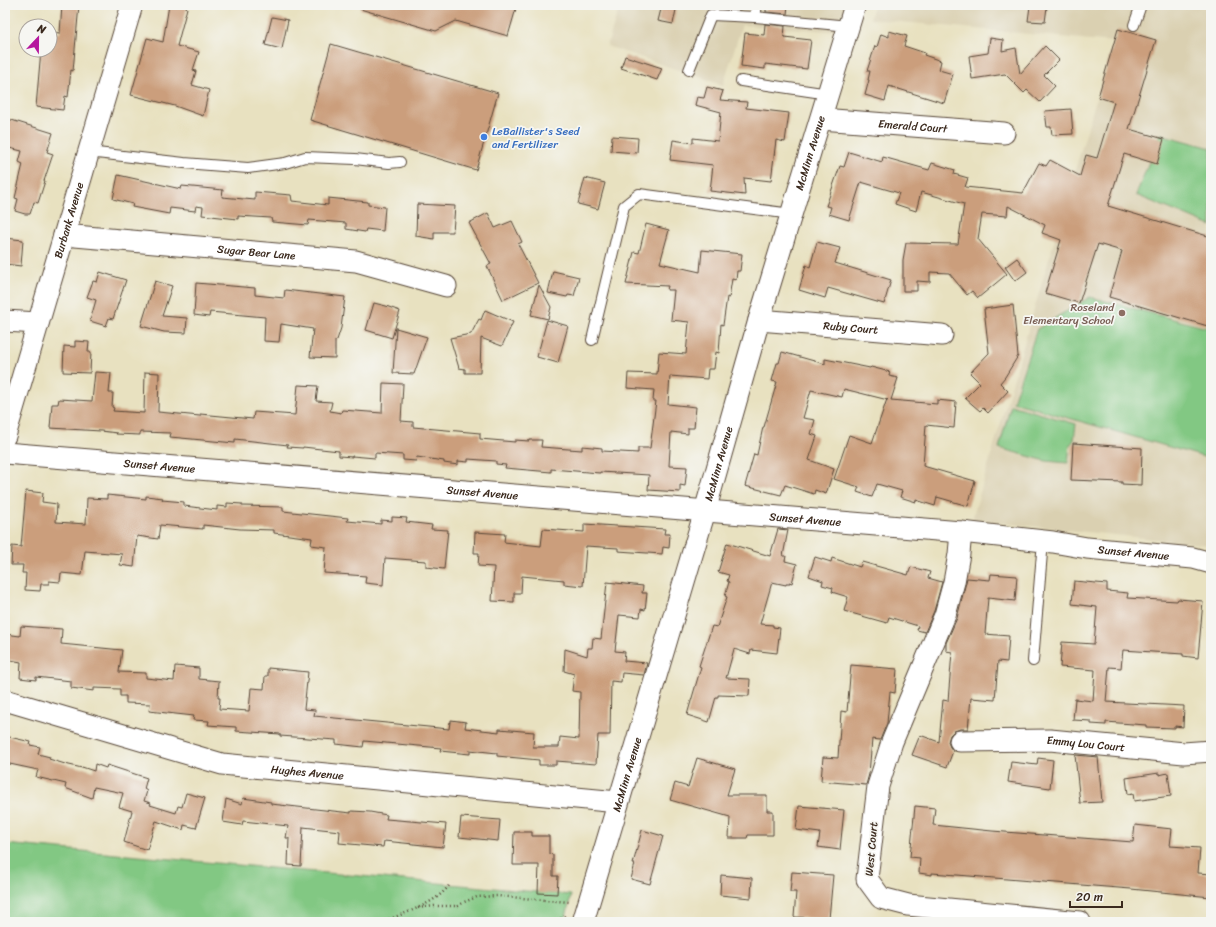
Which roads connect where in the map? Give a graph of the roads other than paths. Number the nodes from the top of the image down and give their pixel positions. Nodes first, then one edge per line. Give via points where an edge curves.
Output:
1 (132, 5) edge
2 (757, 5) edge
3 (855, 5) edge
4 (1141, 5) edge
5 (756, 17) junction
6 (1134, 25) dead end
7 (849, 26) junction
8 (689, 70) dead end
9 (741, 82) dead end
10 (829, 94) junction
11 (821, 119) junction
12 (1004, 134) dead end
13 (88, 152) junction
14 (400, 162) dead end
15 (792, 214) junction
16 (64, 235) junction
17 (446, 286) dead end
18 (5, 320) edge
19 (759, 320) junction
20 (38, 323) junction
21 (942, 336) dead end
22 (592, 340) dead end
23 (5, 436) edge
24 (5, 453) edge
25 (705, 511) junction
26 (961, 532) junction
27 (1043, 541) junction
28 (1211, 562) edge
29 (1034, 661) dead end
30 (5, 700) edge
31 (960, 741) dead end
32 (1211, 751) edge
33 (618, 802) junction
34 (583, 922) edge
35 (1080, 922) edge

1 - 13 street, Burbank Avenue
2 - 5 lane
3 - 7 street, McMinn Avenue
4 - 6 lane
5 - 7 lane
5 - 8 lane via 711,15
7 - 10 street, McMinn Avenue
9 - 10 lane
10 - 11 street, McMinn Avenue
11 - 12 street, Emerald Court
11 - 15 street, McMinn Avenue
13 - 14 lane via 248,168 285,163 305,157
13 - 16 street, Burbank Avenue
15 - 19 street, McMinn Avenue
15 - 22 lane via 640,194 624,206
16 - 17 street, Sugar Bear Lane via 356,261
16 - 20 street, Burbank Avenue
18 - 20 street
19 - 21 street, Ruby Court
19 - 25 street, McMinn Avenue
20 - 23 street, Burbank Avenue
24 - 25 street, Sunset Avenue
25 - 26 street, Sunset Avenue
25 - 33 street, McMinn Avenue
26 - 27 street, Sunset Avenue
26 - 35 street, West Court via 954,582 945,615 892,742 878,786 867,879 881,898 908,906
27 - 28 street, Sunset Avenue
27 - 29 lane
30 - 33 street, Hughes Avenue via 222,764
31 - 32 street, Emmy Lou Court via 1050,740 1184,753
33 - 34 street, McMinn Avenue

